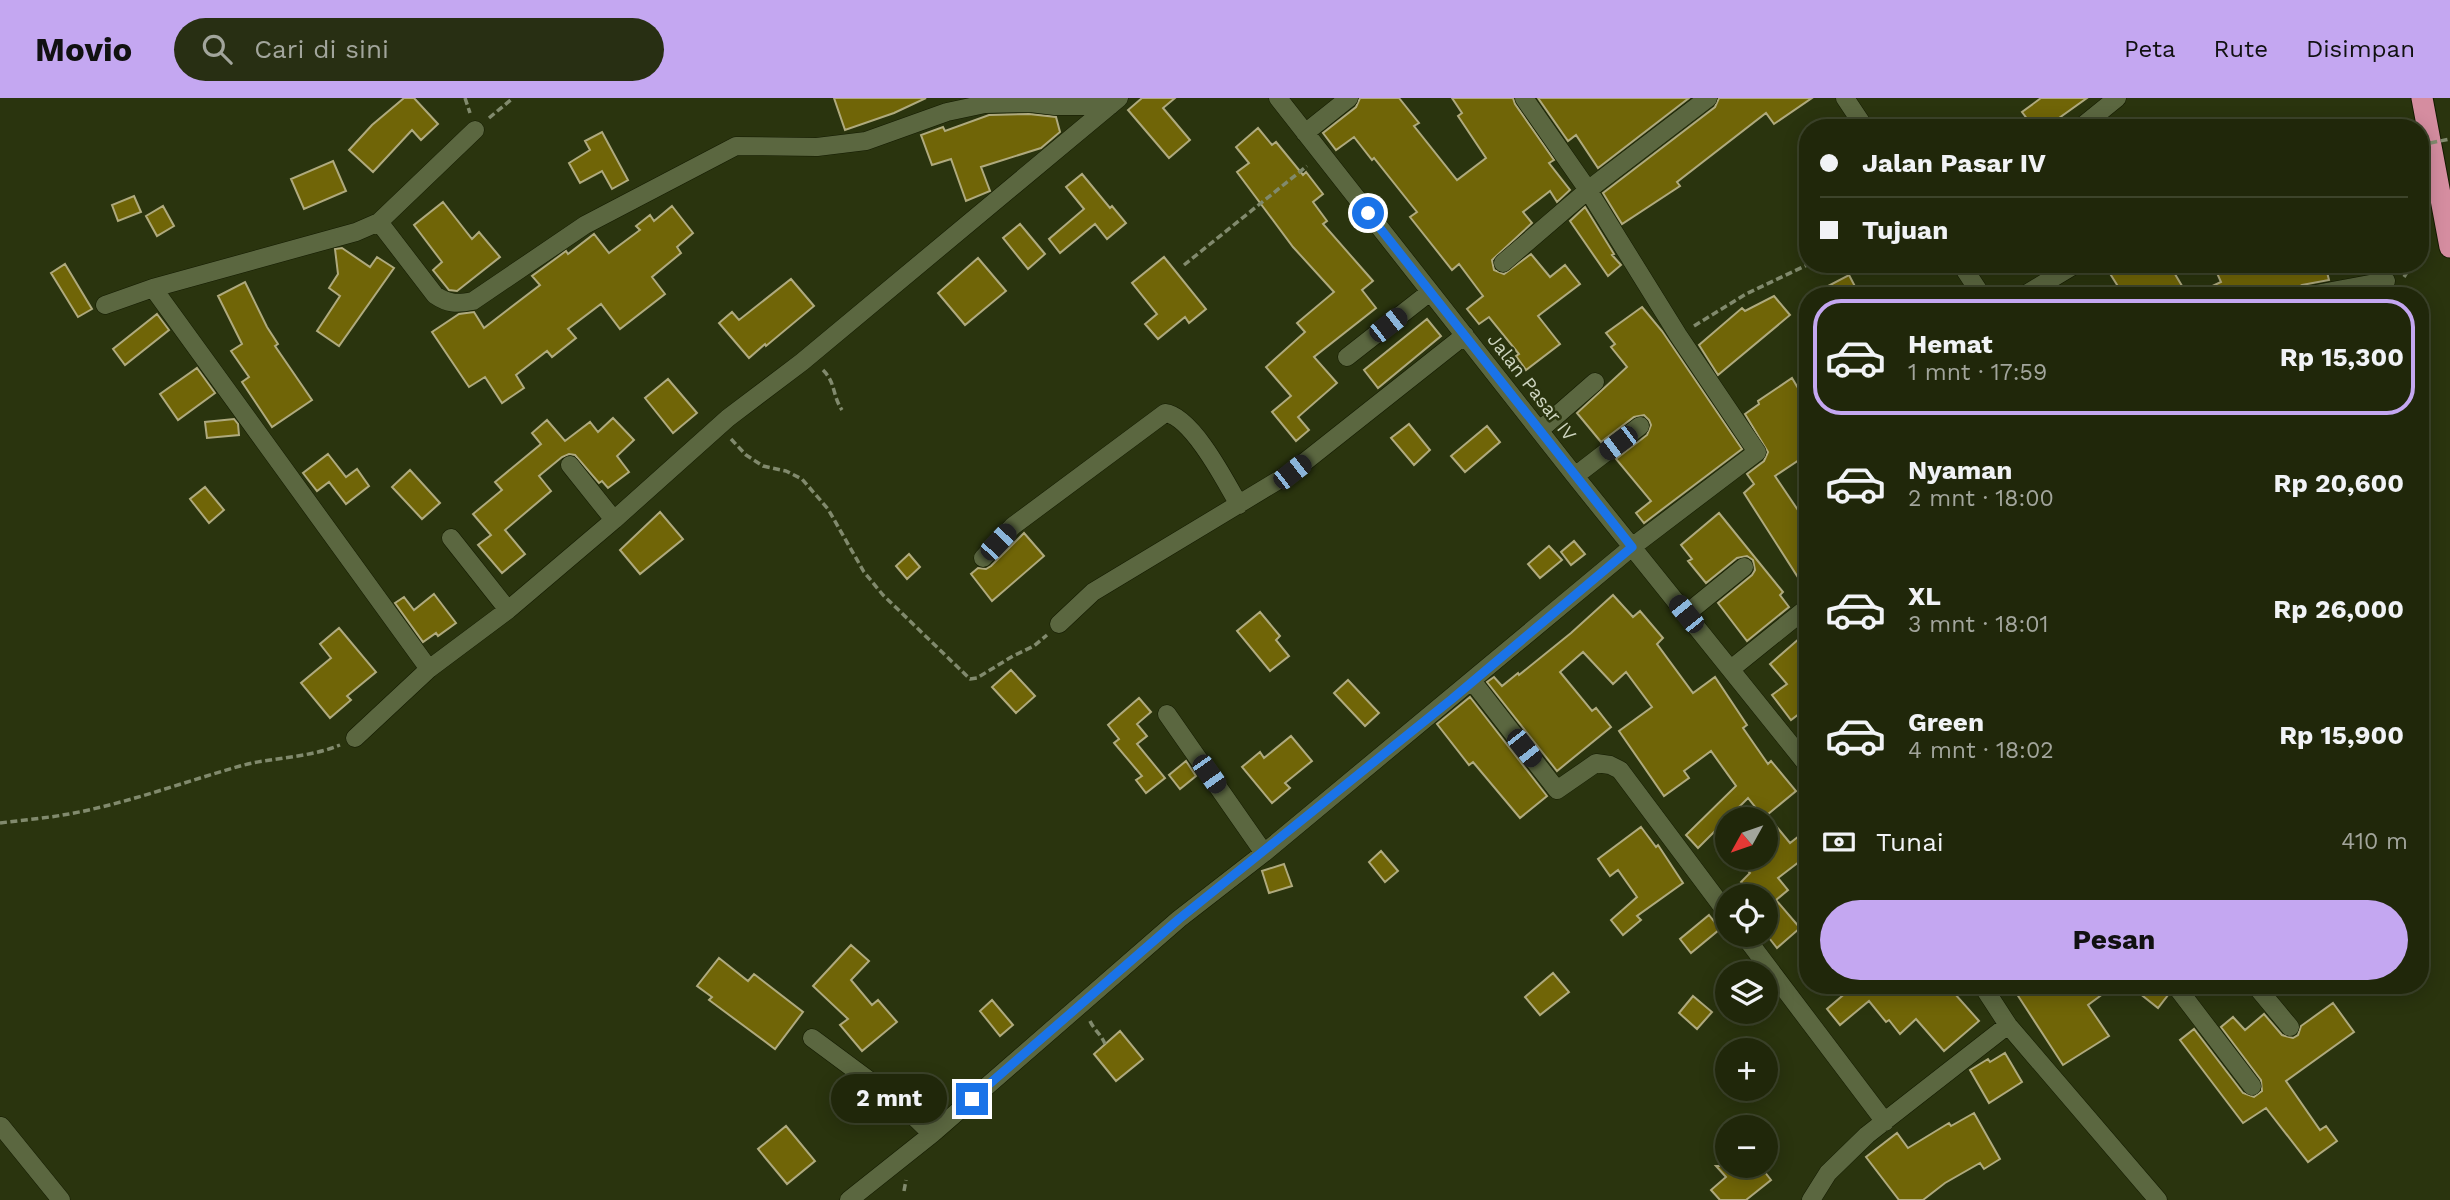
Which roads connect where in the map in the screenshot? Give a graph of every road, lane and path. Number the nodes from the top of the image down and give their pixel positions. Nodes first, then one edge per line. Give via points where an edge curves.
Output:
1 (513, 98) edge
2 (1278, 98) edge
3 (1349, 98) edge
4 (1524, 98) edge
5 (1709, 98) edge
6 (1844, 98) edge
7 (2117, 98) edge
8 (2422, 98) edge
9 (1114, 102) edge
10 (1859, 119) edge
11 (2094, 119) edge
12 (2426, 119) edge
13 (475, 130) joint
14 (1305, 133) junction
15 (2429, 135) edge
16 (2450, 139) edge
17 (2429, 143) edge
18 (1322, 153) junction
19 (1588, 190) junction
20 (379, 222) junction
21 (2450, 247) edge
22 (1503, 263) dead end
23 (1184, 265) dead end
24 (1799, 269) edge
25 (2061, 273) edge
26 (2386, 281) dead end
27 (2038, 287) edge
28 (2354, 287) edge
29 (153, 288) junction
30 (1430, 292) junction
31 (105, 305) dead end
32 (1465, 335) junction
33 (1678, 335) junction
34 (1347, 357) dead end
35 (807, 358) junction
36 (1595, 382) dead end
37 (842, 410) dead end
38 (1640, 426) dead end
39 (719, 427) junction
40 (1540, 430) junction
41 (570, 466) dead end
42 (1575, 476) junction
43 (1239, 505) junction
44 (614, 520) junction
45 (451, 538) dead end
46 (1632, 547) junction
47 (983, 558) dead end
48 (1744, 568) dead end
49 (508, 610) junction
50 (1686, 614) junction
51 (1799, 614) edge
52 (1059, 624) joint
53 (429, 669) junction
54 (1731, 669) junction
55 (1473, 682) junction
56 (1167, 714) dead end
57 (355, 738) joint
58 (1799, 755) edge
59 (0, 823) edge
60 (1264, 853) junction
61 (1715, 897) edge
62 (1754, 947) edge
63 (1989, 994) edge
64 (2182, 994) edge
65 (2262, 994) edge
66 (1082, 1003) junction
67 (2008, 1025) junction
68 (2290, 1027) dead end
69 (812, 1038) dead end
70 (1105, 1044) dead end
71 (2252, 1086) dead end
72 (1885, 1122) junction
73 (1, 1126) edge
74 (932, 1135) junction
75 (61, 1200) edge
76 (849, 1200) edge
77 (1811, 1200) edge
78 (2158, 1200) edge

1 - 13 path
2 - 14 street, Jalan Pasar IV
3 - 14 street
4 - 19 street
5 - 19 street
6 - 10 street
7 - 11 street
8 - 12 highway
9 - 20 street via 985,104 947,112 866,141 817,148 736,146 585,225 473,301 458,304 435,295
9 - 35 street
13 - 20 street
14 - 18 street, Jalan Pasar IV
15 - 21 highway
16 - 17 path, bridge
18 - 23 path
18 - 30 street, Jalan Pasar IV
19 - 22 street
19 - 33 street
20 - 29 street
24 - 33 path
25 - 27 street
26 - 28 street
29 - 31 street
29 - 53 street
30 - 32 street, Jalan Pasar IV
30 - 34 street
32 - 40 street, Jalan Pasar IV
32 - 43 street via 1292,472
33 - 46 street via 1757,452
35 - 37 path via 832,379 834,399
35 - 39 street
36 - 40 street
38 - 42 street
39 - 44 street
39 - 52 path via 763,466 802,479 828,509 864,572 883,595 970,678 1034,646
40 - 42 street, Jalan Pasar IV
41 - 44 street
42 - 46 street, Jalan Pasar IV
43 - 47 street via 1181,419 1166,413 1013,526
43 - 52 street via 1093,592
44 - 49 street
45 - 49 street
46 - 50 street, Jalan Pasar IV
46 - 55 street
48 - 50 street
49 - 53 street
50 - 54 street, Jalan Pasar IV
51 - 54 street
53 - 57 street
54 - 58 street, Jalan Pasar IV
55 - 60 street
55 - 61 street via 1557,790 1596,763 1620,770
56 - 60 street
57 - 59 path via 69,814
60 - 66 street
62 - 72 street
63 - 67 street
64 - 71 street
65 - 68 street
66 - 70 path
66 - 74 street
67 - 72 street
67 - 78 street
69 - 74 street via 901,1104
72 - 77 street via 1844,1156
73 - 75 street
74 - 76 street

